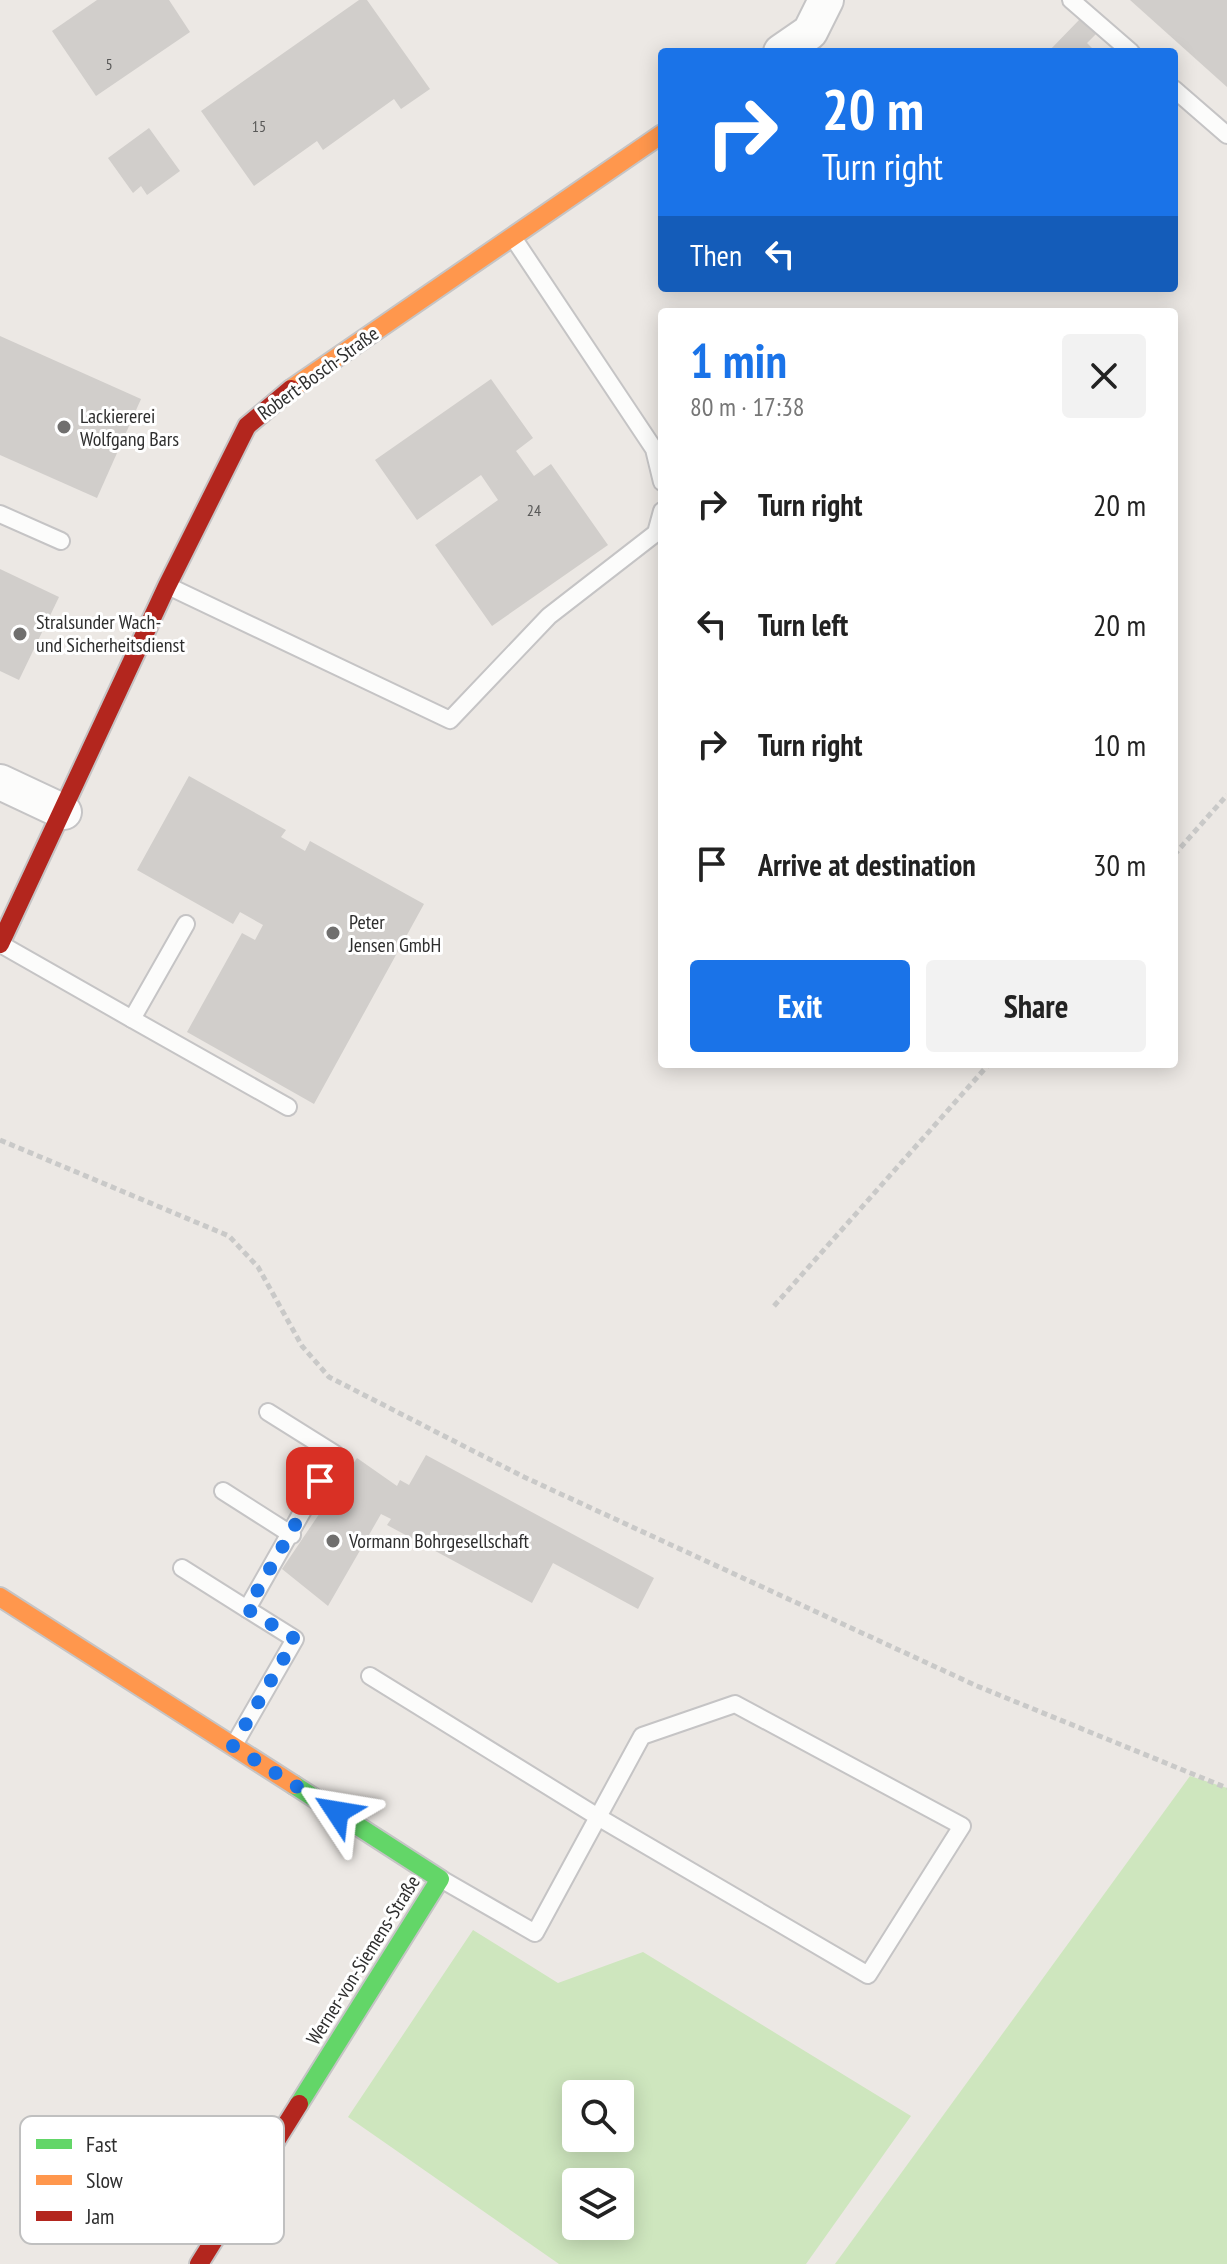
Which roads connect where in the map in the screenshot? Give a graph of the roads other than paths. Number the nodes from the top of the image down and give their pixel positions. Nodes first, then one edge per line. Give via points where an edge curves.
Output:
1 (826, 0) edge
2 (1071, 0) edge
3 (787, 48) edge
4 (1126, 48) edge
5 (1178, 92) edge
6 (1227, 135) edge
7 (658, 137) edge
8 (513, 237) junction
9 (658, 466) edge
10 (0, 514) edge
11 (658, 526) edge
12 (61, 541) dead end
13 (167, 586) junction
14 (0, 782) edge
15 (64, 812) junction
16 (186, 924) dead end
17 (0, 944) edge
18 (132, 1019) junction
19 (288, 1107) dead end
20 (268, 1412) dead end
21 (223, 1491) dead end
22 (292, 1535) junction
23 (182, 1568) dead end
24 (0, 1597) edge
25 (247, 1609) junction
26 (370, 1676) dead end
27 (233, 1746) junction
28 (598, 1817) junction
29 (440, 1879) junction
30 (284, 2128) edge
31 (212, 2244) edge
32 (199, 2264) edge

1 - 3 street via 810,32
2 - 4 lane
5 - 6 lane
7 - 8 street, Robert-Bosch-Straße
8 - 9 lane via 654,449
8 - 13 street, Robert-Bosch-Straße via 269,404 247,426
10 - 12 lane
11 - 13 lane via 656,533 549,616 450,720
13 - 15 street, Robert-Bosch-Straße
14 - 15 street
15 - 17 street
16 - 18 lane
17 - 18 lane
18 - 19 lane
20 - 22 lane via 335,1454
21 - 22 lane
22 - 25 lane
23 - 25 lane
24 - 27 street, Werner-von-Siemens-Straße
25 - 27 lane via 295,1639
26 - 28 lane
27 - 29 street, Werner-von-Siemens-Straße
28 - 28 lane via 868,1975 962,1826 735,1704 642,1736
28 - 29 lane via 535,1933
29 - 30 street, Werner-von-Siemens-Straße
31 - 32 street, Werner-von-Siemens-Straße

